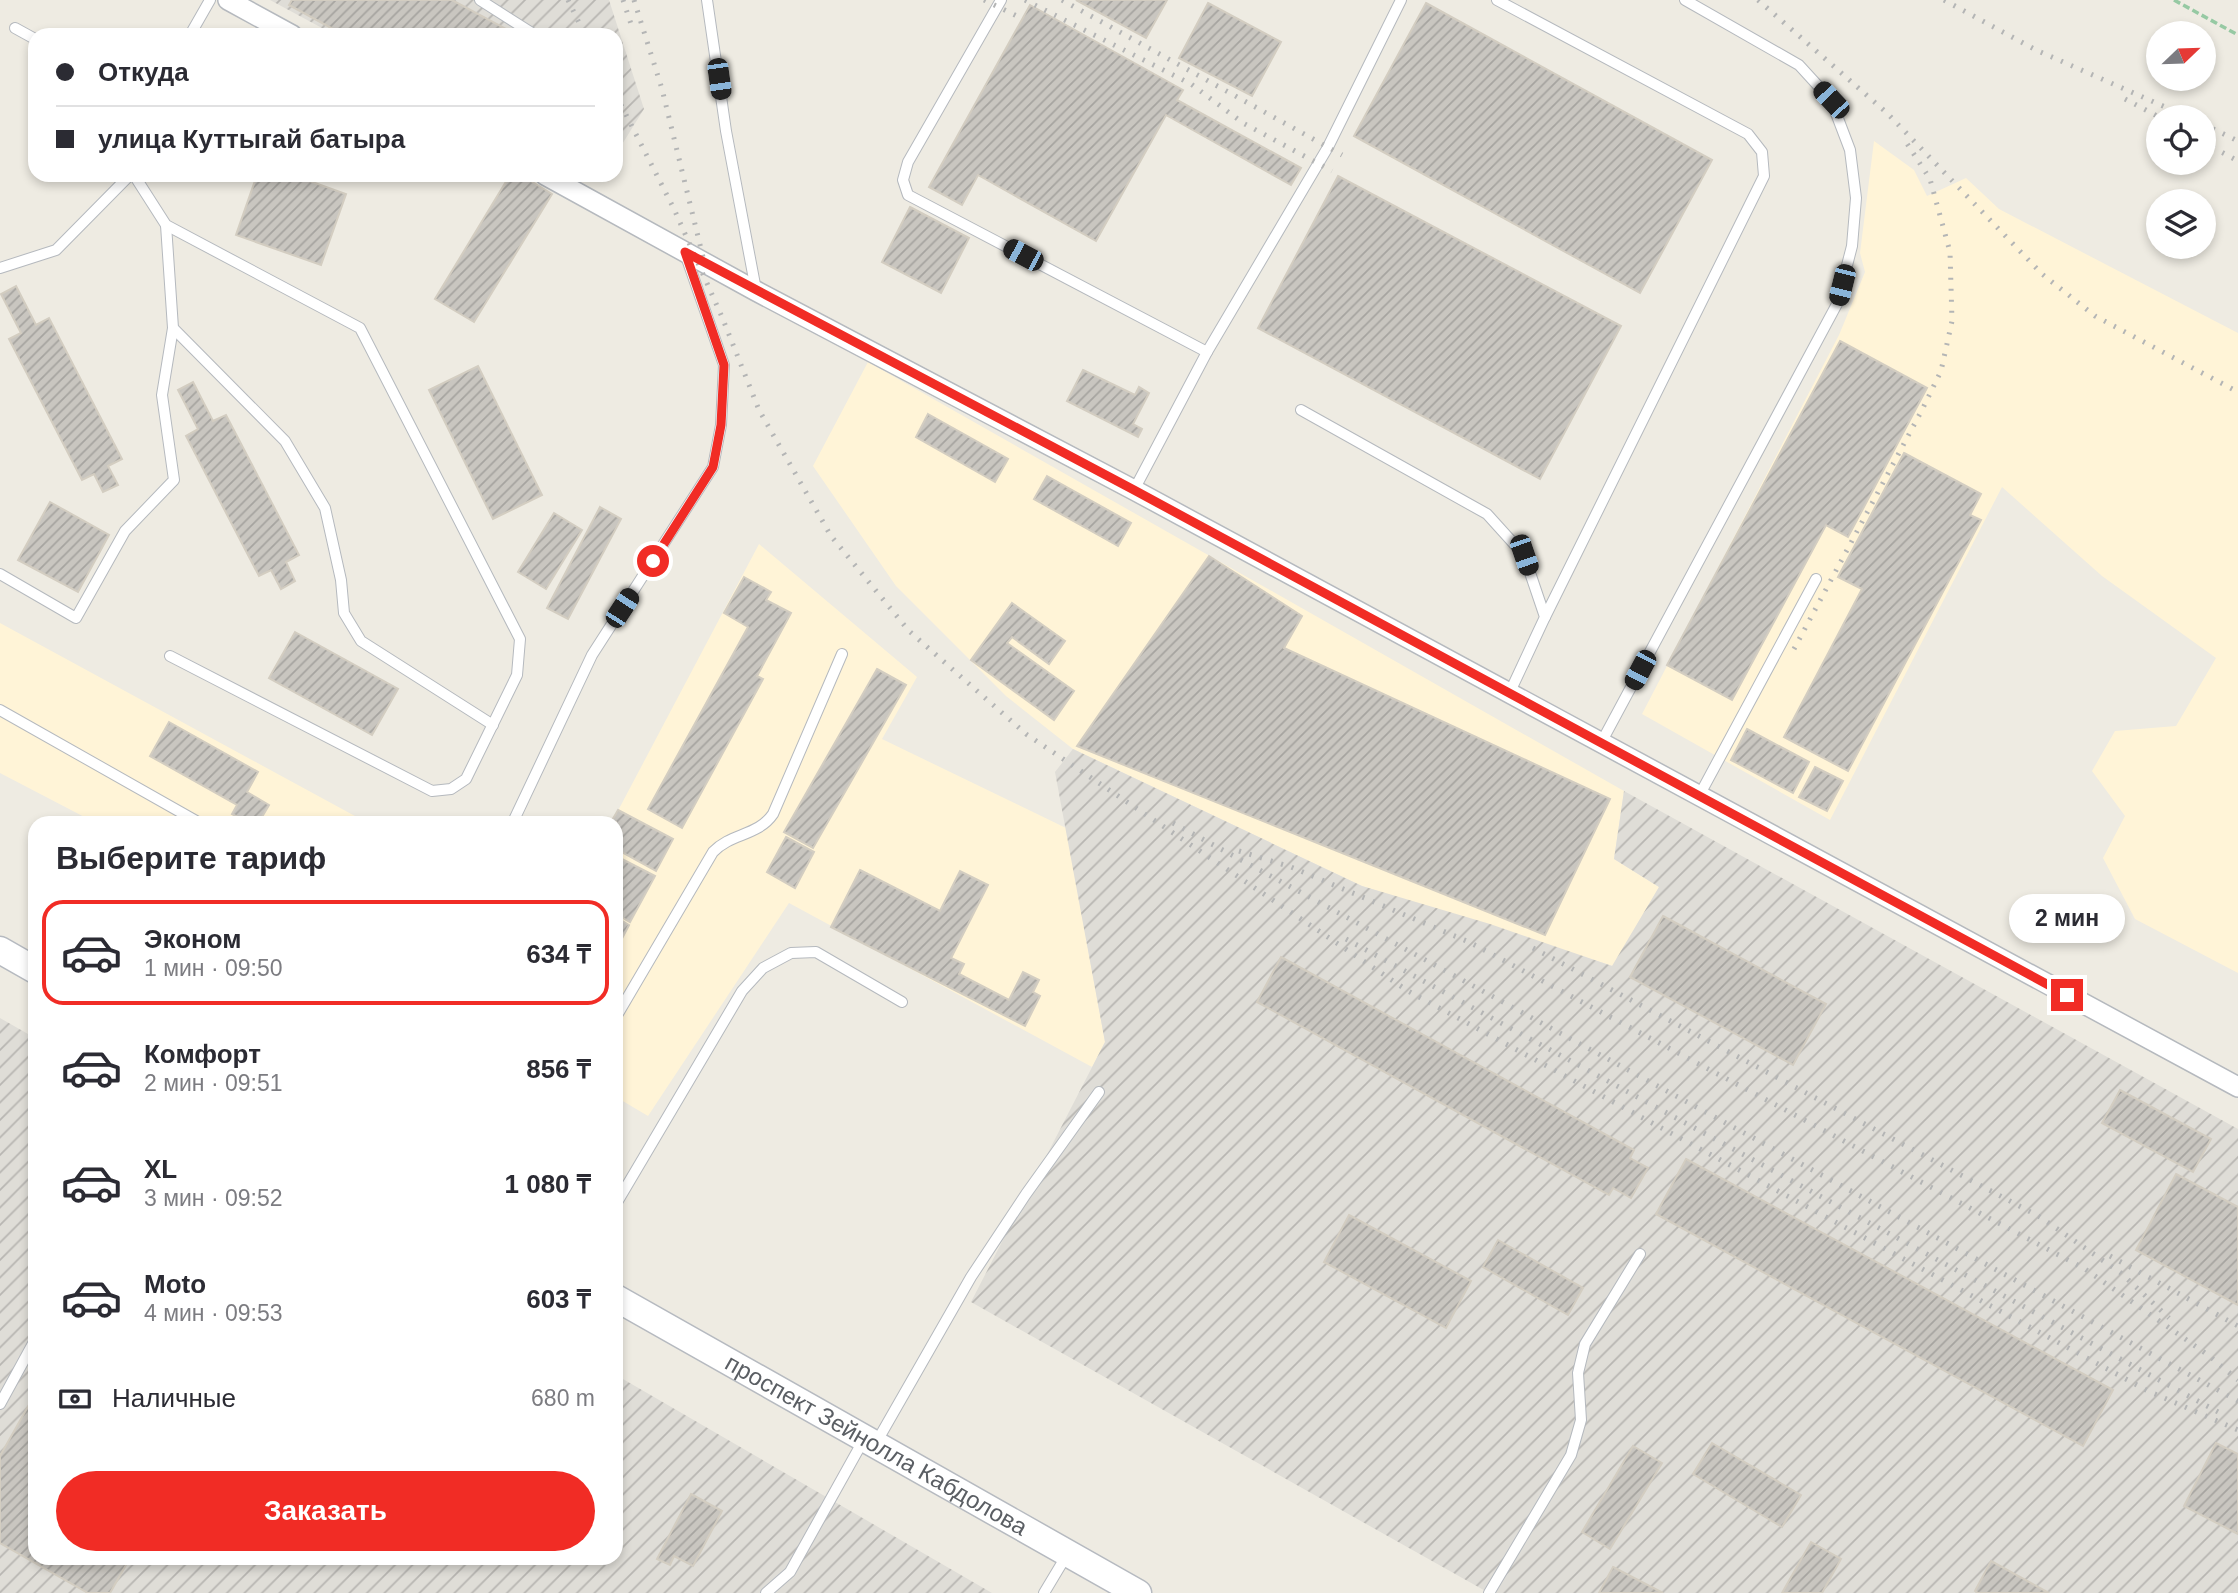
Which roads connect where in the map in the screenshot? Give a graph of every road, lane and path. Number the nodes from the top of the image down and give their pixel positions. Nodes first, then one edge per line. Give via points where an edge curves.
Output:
1 (210, 0) edge
2 (228, 0) edge
3 (480, 0) edge
4 (707, 0) edge
5 (1001, 0) edge
6 (1401, 0) edge
7 (1497, 0) edge
8 (1685, 0) edge
9 (2174, 0) edge
10 (15, 28) dead end
11 (194, 28) edge
12 (279, 28) edge
13 (524, 28) edge
14 (28, 35) edge
15 (2238, 35) edge
16 (125, 182) edge
17 (137, 182) edge
18 (558, 182) edge
19 (166, 225) junction
20 (685, 252) junction
21 (0, 268) edge
22 (756, 291) junction
23 (173, 328) junction
24 (1207, 352) junction
25 (1301, 410) dead end
26 (1134, 490) junction
27 (0, 574) edge
28 (1816, 579) dead end
29 (1545, 617) junction
30 (842, 654) dead end
31 (170, 656) dead end
32 (1508, 694) junction
33 (0, 710) edge
34 (493, 725) junction
35 (1601, 744) junction
36 (1699, 796) junction
37 (187, 816) edge
38 (516, 816) edge
39 (0, 950) edge
40 (28, 966) edge
41 (902, 1002) dead end
42 (623, 1005) edge
43 (2238, 1087) edge
44 (1099, 1092) dead end
45 (623, 1192) edge
46 (1640, 1254) dead end
47 (623, 1302) edge
48 (28, 1353) edge
49 (0, 1404) edge
50 (871, 1440) junction
51 (1068, 1553) junction
52 (766, 1593) edge
53 (1044, 1593) edge
54 (1138, 1593) edge
55 (1489, 1593) edge

1 - 11 lane
2 - 12 street
3 - 13 lane
4 - 22 lane
5 - 24 lane via 908,162 903,180 908,195
6 - 24 lane via 1328,148
7 - 29 lane via 1748,134 1762,152 1764,176
8 - 35 lane via 1799,65 1831,100 1852,162 1856,198 1852,246 1837,304
9 - 15 path
10 - 14 lane
16 - 21 lane via 56,250
17 - 19 lane
18 - 20 street
19 - 23 lane
19 - 34 lane via 360,328 520,639 517,676
20 - 22 street
20 - 38 lane via 724,365 713,467 592,655
22 - 26 street
23 - 27 lane via 162,395 174,480 125,531 76,618
23 - 34 lane via 285,441 325,508 344,613 361,641
24 - 26 lane
25 - 29 lane via 1487,514 1524,555
26 - 32 street
28 - 36 lane
29 - 32 lane
30 - 42 lane via 773,814 765,825 722,842 713,852
31 - 34 lane via 432,792 451,789 466,779
32 - 35 street
33 - 37 lane
35 - 36 street
36 - 43 street
39 - 40 main road
41 - 45 lane via 816,953 792,953 763,968 742,991
44 - 50 lane via 971,1277
46 - 55 lane via 1585,1344 1578,1373 1581,1420 1571,1455
47 - 50 main road, проспект Зейнолла Кабдолова
48 - 49 lane
50 - 51 main road, проспект Зейнолла Кабдолова
50 - 52 lane via 790,1572
51 - 53 lane
51 - 54 main road, проспект Зейнолла Кабдолова

